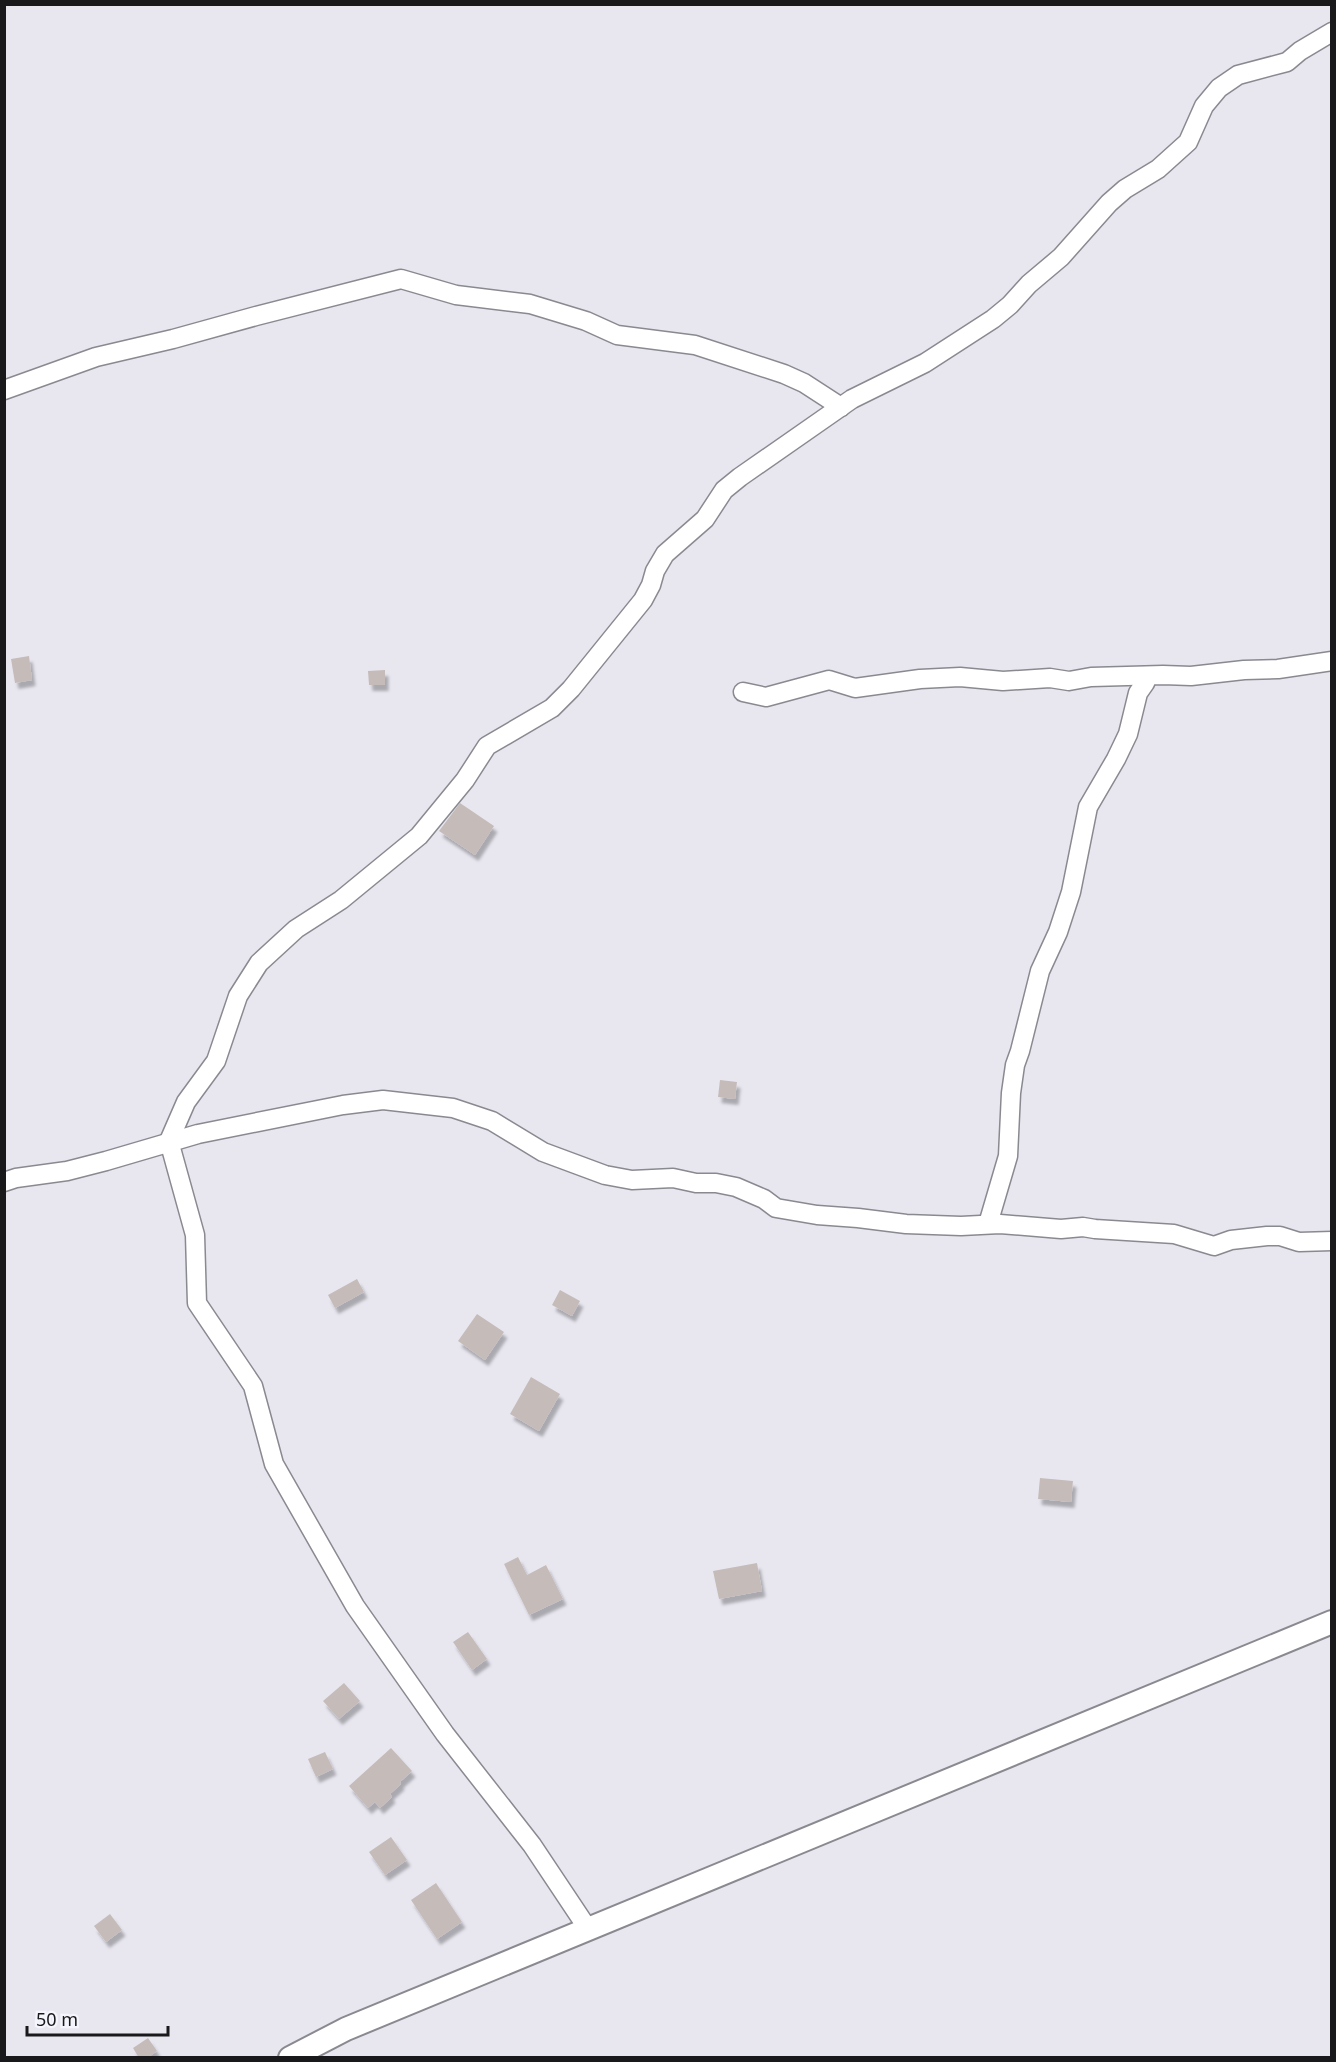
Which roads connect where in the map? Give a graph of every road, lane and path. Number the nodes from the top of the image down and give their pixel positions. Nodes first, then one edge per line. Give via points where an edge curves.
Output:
1 (1332, 32) edge
2 (4, 390) edge
3 (841, 407) junction
4 (1332, 661) edge
5 (1148, 676) junction
6 (743, 692) dead end
7 (169, 1142) junction
8 (4, 1182) edge
9 (988, 1224) junction
10 (1332, 1241) edge
11 (1332, 1622) edge
12 (588, 1929) junction
13 (290, 2058) edge

1 - 3 street via 1287,62 1238,75 1219,88 1204,106 1188,142 1158,169 1109,203 1061,257 1010,305 925,363
2 - 3 street via 96,357 401,279 456,295 530,304 617,335 695,345 784,374
3 - 7 street via 724,490 705,519 665,554 643,600 571,689 552,708 487,746 419,836 341,900 296,929 259,963 238,996 216,1061 186,1102
4 - 5 street via 1278,669
5 - 6 street via 1003,681 960,676 855,687 829,680 766,697
5 - 9 street via 1137,693 1128,734 1088,807 1071,892 1040,971 1015,1065 1008,1156
7 - 8 street via 67,1171
7 - 9 street via 383,1100 453,1108 492,1121 543,1152 605,1175 632,1180 673,1178 716,1183 736,1187 776,1208 817,1215 906,1224
7 - 12 street via 195,1235 197,1303 253,1386 274,1464 355,1606 445,1734 532,1845
9 - 10 street via 1174,1234 1214,1246 1267,1236 1299,1242
11 - 12 street
12 - 13 street via 346,2029

